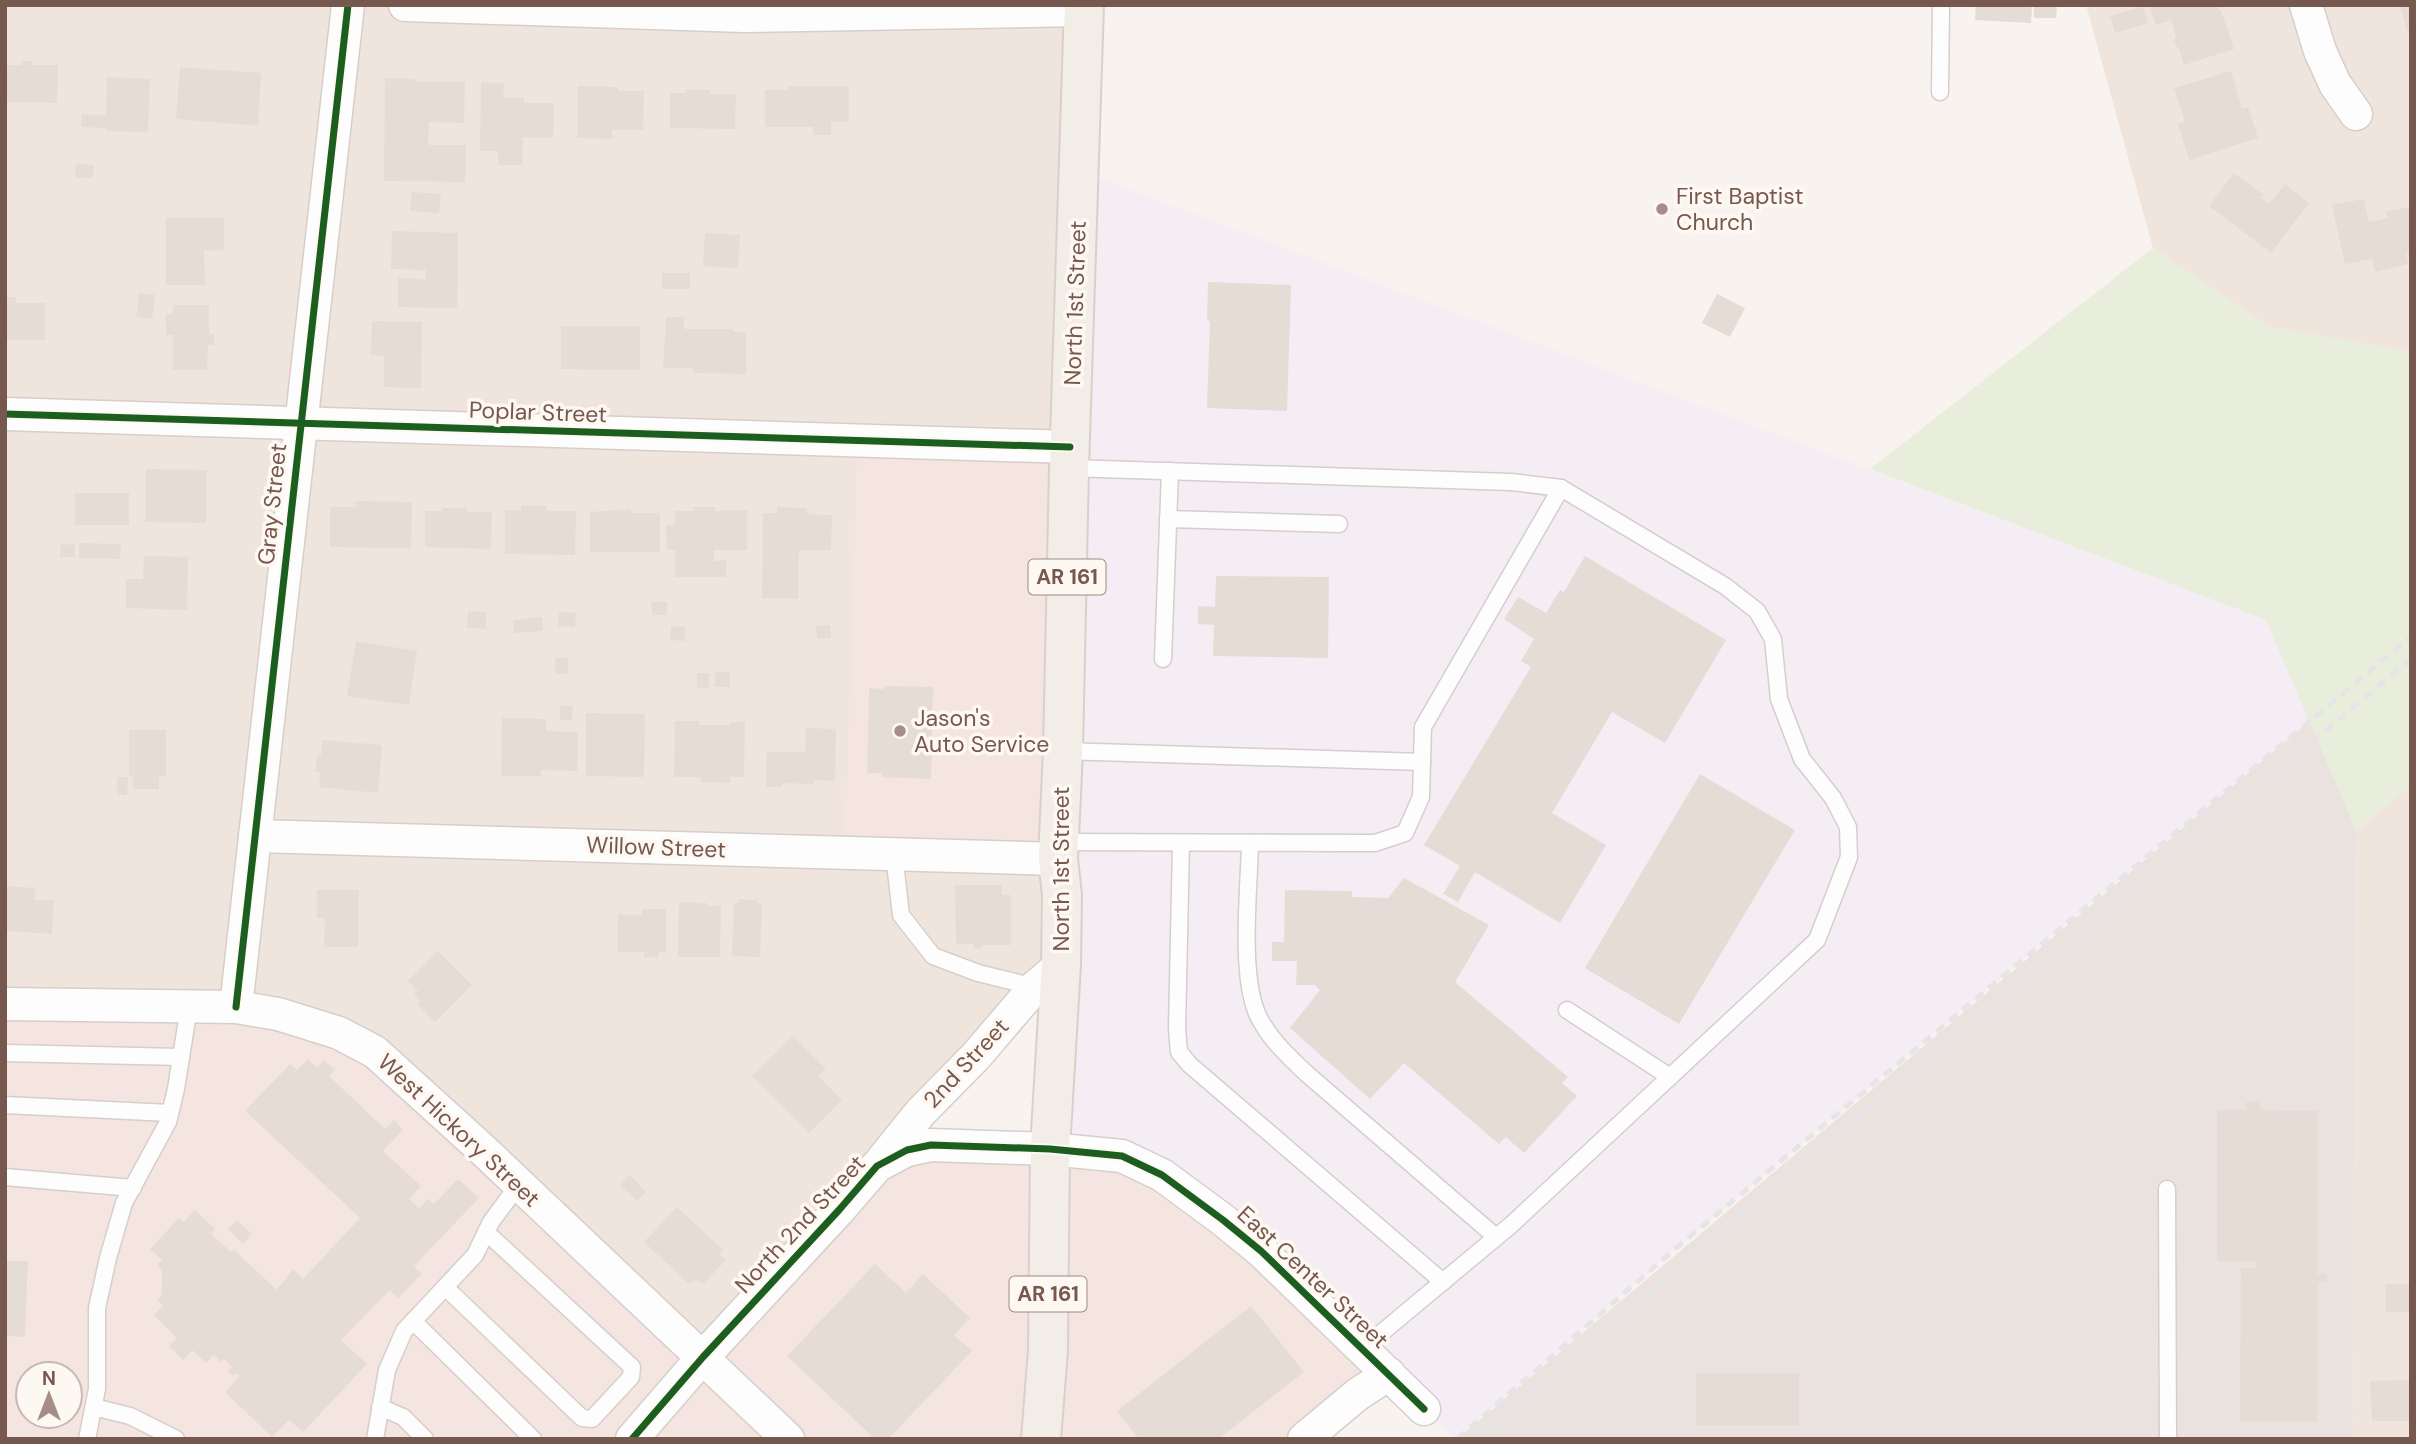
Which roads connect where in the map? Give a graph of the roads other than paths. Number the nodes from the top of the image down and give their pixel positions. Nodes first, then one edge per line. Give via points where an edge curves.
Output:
1 (348, 5) edge
2 (405, 5) edge
3 (1941, 5) edge
4 (2306, 5) edge
5 (1084, 8) edge
6 (1940, 92) dead end
7 (2356, 114) dead end
8 (5, 414) edge
9 (300, 424) junction
10 (1069, 457) junction
11 (1170, 471) junction
12 (1561, 488) junction
13 (1168, 519) junction
14 (1339, 524) dead end
15 (1163, 659) dead end
16 (1063, 751) junction
17 (1422, 762) junction
18 (255, 836) junction
19 (1181, 842) junction
20 (1250, 842) junction
21 (1058, 850) junction
22 (894, 854) junction
23 (1048, 976) junction
24 (5, 1004) edge
25 (189, 1007) junction
26 (236, 1007) junction
27 (1567, 1010) dead end
28 (5, 1053) edge
29 (181, 1057) junction
30 (1670, 1077) junction
31 (5, 1105) edge
32 (170, 1114) junction
33 (1050, 1149) junction
34 (877, 1166) junction
35 (5, 1177) edge
36 (519, 1184) junction
37 (133, 1188) junction
38 (2167, 1189) dead end
39 (486, 1232) junction
40 (1496, 1237) junction
41 (1443, 1282) junction
42 (445, 1287) junction
43 (413, 1321) junction
44 (1363, 1349) junction
45 (703, 1357) junction
46 (1389, 1374) junction
47 (94, 1406) junction
48 (380, 1406) junction
49 (1424, 1409) dead end
50 (87, 1439) edge
51 (176, 1439) edge
52 (375, 1439) edge
53 (425, 1439) edge
54 (533, 1439) edge
55 (632, 1439) edge
56 (788, 1439) edge
57 (1041, 1439) edge
58 (1304, 1439) edge
59 (2168, 1439) edge

1 - 9 street, Gray Street
2 - 5 street via 744,16
3 - 6 lane
4 - 7 street via 2335,85
5 - 10 main road, North 1st Street / AR 161
8 - 9 street, Poplar Street
9 - 10 street, Poplar Street
9 - 18 street, Gray Street
10 - 11 lane
10 - 16 main road, North 1st Street / AR 161
11 - 12 lane via 1511,482
11 - 13 lane
12 - 17 lane via 1423,727
12 - 30 lane via 1725,586 1757,611 1773,639 1779,699 1802,759 1833,798 1848,827 1849,858 1816,940
13 - 14 lane
13 - 15 lane
16 - 17 lane
16 - 21 main road, North 1st Street / AR 161
17 - 20 lane via 1421,797 1405,833 1375,842
18 - 22 street, Willow Street
18 - 26 street, Gray Street
19 - 20 lane
19 - 21 lane
19 - 41 lane via 1180,1052 1189,1065
20 - 40 lane via 1248,975 1263,1023 1307,1074
21 - 22 street, Willow Street
21 - 23 main road, North 1st Street / AR 161 via 1062,895
22 - 23 lane via 901,915 933,957 978,973
23 - 33 main road, North 1st Street / AR 161
23 - 34 street, 2nd Street
24 - 25 street, West Hickory Street
25 - 26 street, West Hickory Street
25 - 29 lane
26 - 36 street, West Hickory Street via 339,1033 375,1052
27 - 30 lane
28 - 29 lane
29 - 32 lane
30 - 40 lane
31 - 32 lane
32 - 37 lane
33 - 34 street, North 2nd Street via 931,1145 907,1150
33 - 44 street, East Center Street via 1122,1156 1162,1175 1261,1251
33 - 57 main road, North 1st Street / AR 161 via 1048,1350
34 - 45 street, North 2nd Street
35 - 37 lane
36 - 39 lane
36 - 45 street, West Hickory Street
37 - 47 lane via 124,1203 97,1308
38 - 59 lane
39 - 42 lane via 475,1255
39 - 42 lane via 632,1367 631,1377 592,1419 582,1418
40 - 41 lane
41 - 44 lane
42 - 43 lane
43 - 48 lane via 387,1370
43 - 54 lane
44 - 46 street, East Center Street
45 - 55 street, North 2nd Street
45 - 56 street, West Hickory Street
46 - 49 street, East Center Street
46 - 58 street
47 - 50 lane
47 - 51 lane via 130,1416
48 - 52 lane
48 - 53 lane via 402,1417

